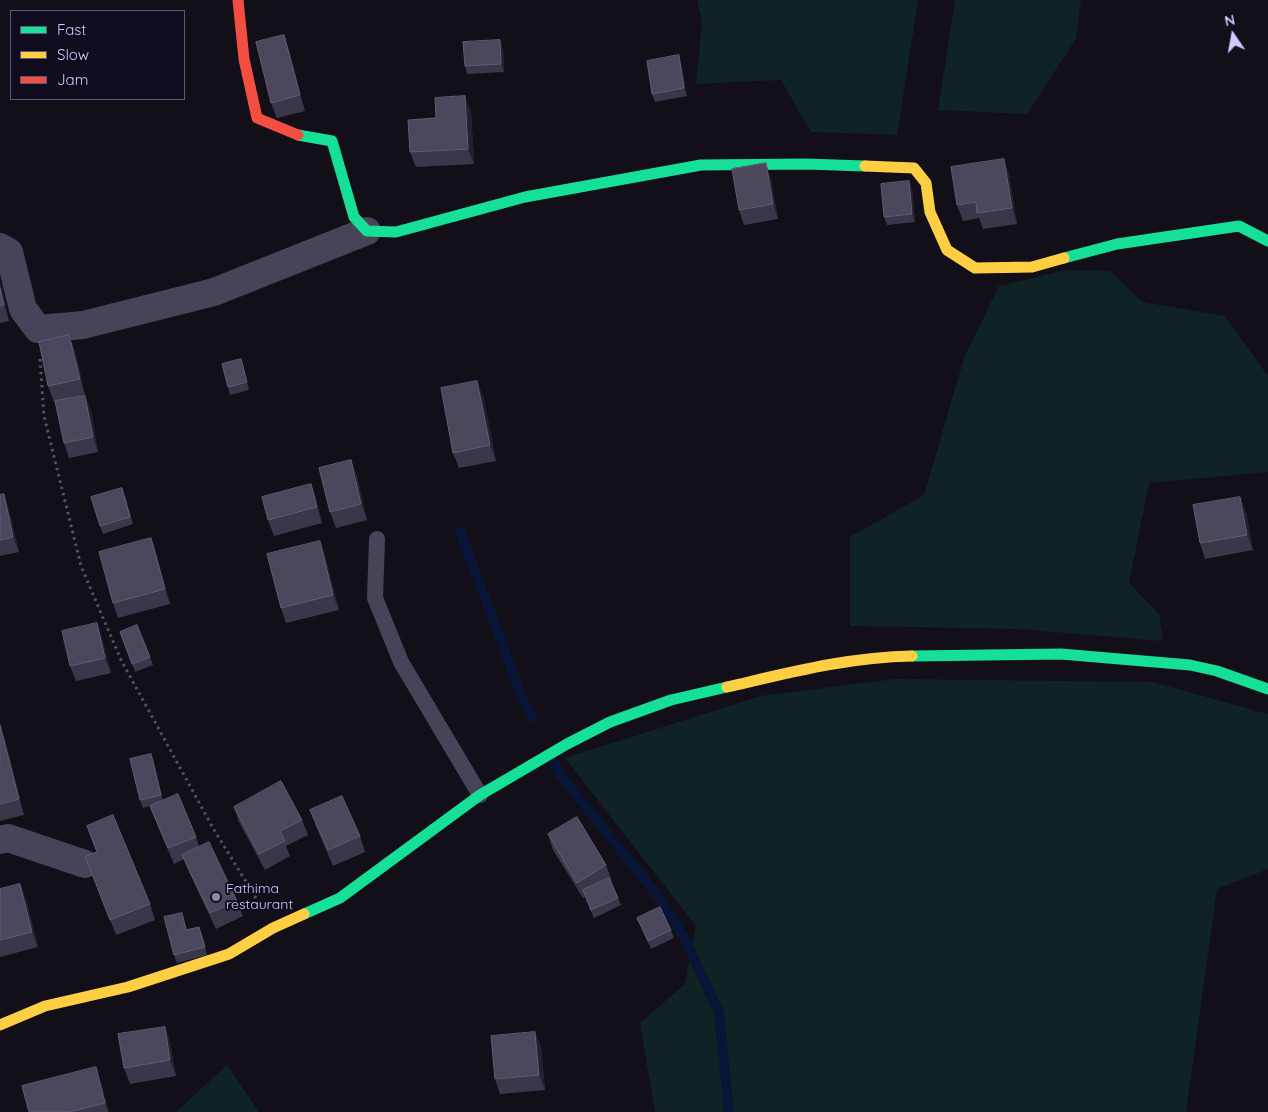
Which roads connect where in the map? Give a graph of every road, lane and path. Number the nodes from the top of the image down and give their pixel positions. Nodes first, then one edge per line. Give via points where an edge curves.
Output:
1 (238, 0) edge
2 (367, 231) junction
3 (1268, 241) edge
4 (0, 247) edge
5 (38, 329) junction
6 (377, 540) dead end
7 (1268, 689) edge
8 (480, 796) junction
9 (0, 840) edge
10 (85, 864) edge
11 (273, 928) junction
12 (0, 1025) edge

1 - 2 street via 248,89 257,118 293,134 332,141 354,217
2 - 3 street via 396,232 525,197 701,165 806,164 914,168 926,183 930,212 947,250 975,268 1032,267 1117,244 1239,226
2 - 5 street via 214,292 82,325
4 - 5 street via 9,252 23,309
5 - 11 path via 44,416 81,566 122,660 213,828
6 - 8 lane via 375,598 401,662
7 - 8 street via 1190,665 1061,654 874,657 830,663 670,700 610,722
8 - 11 street via 340,898
9 - 10 street via 8,838
11 - 12 street via 229,954 189,969 45,1006

